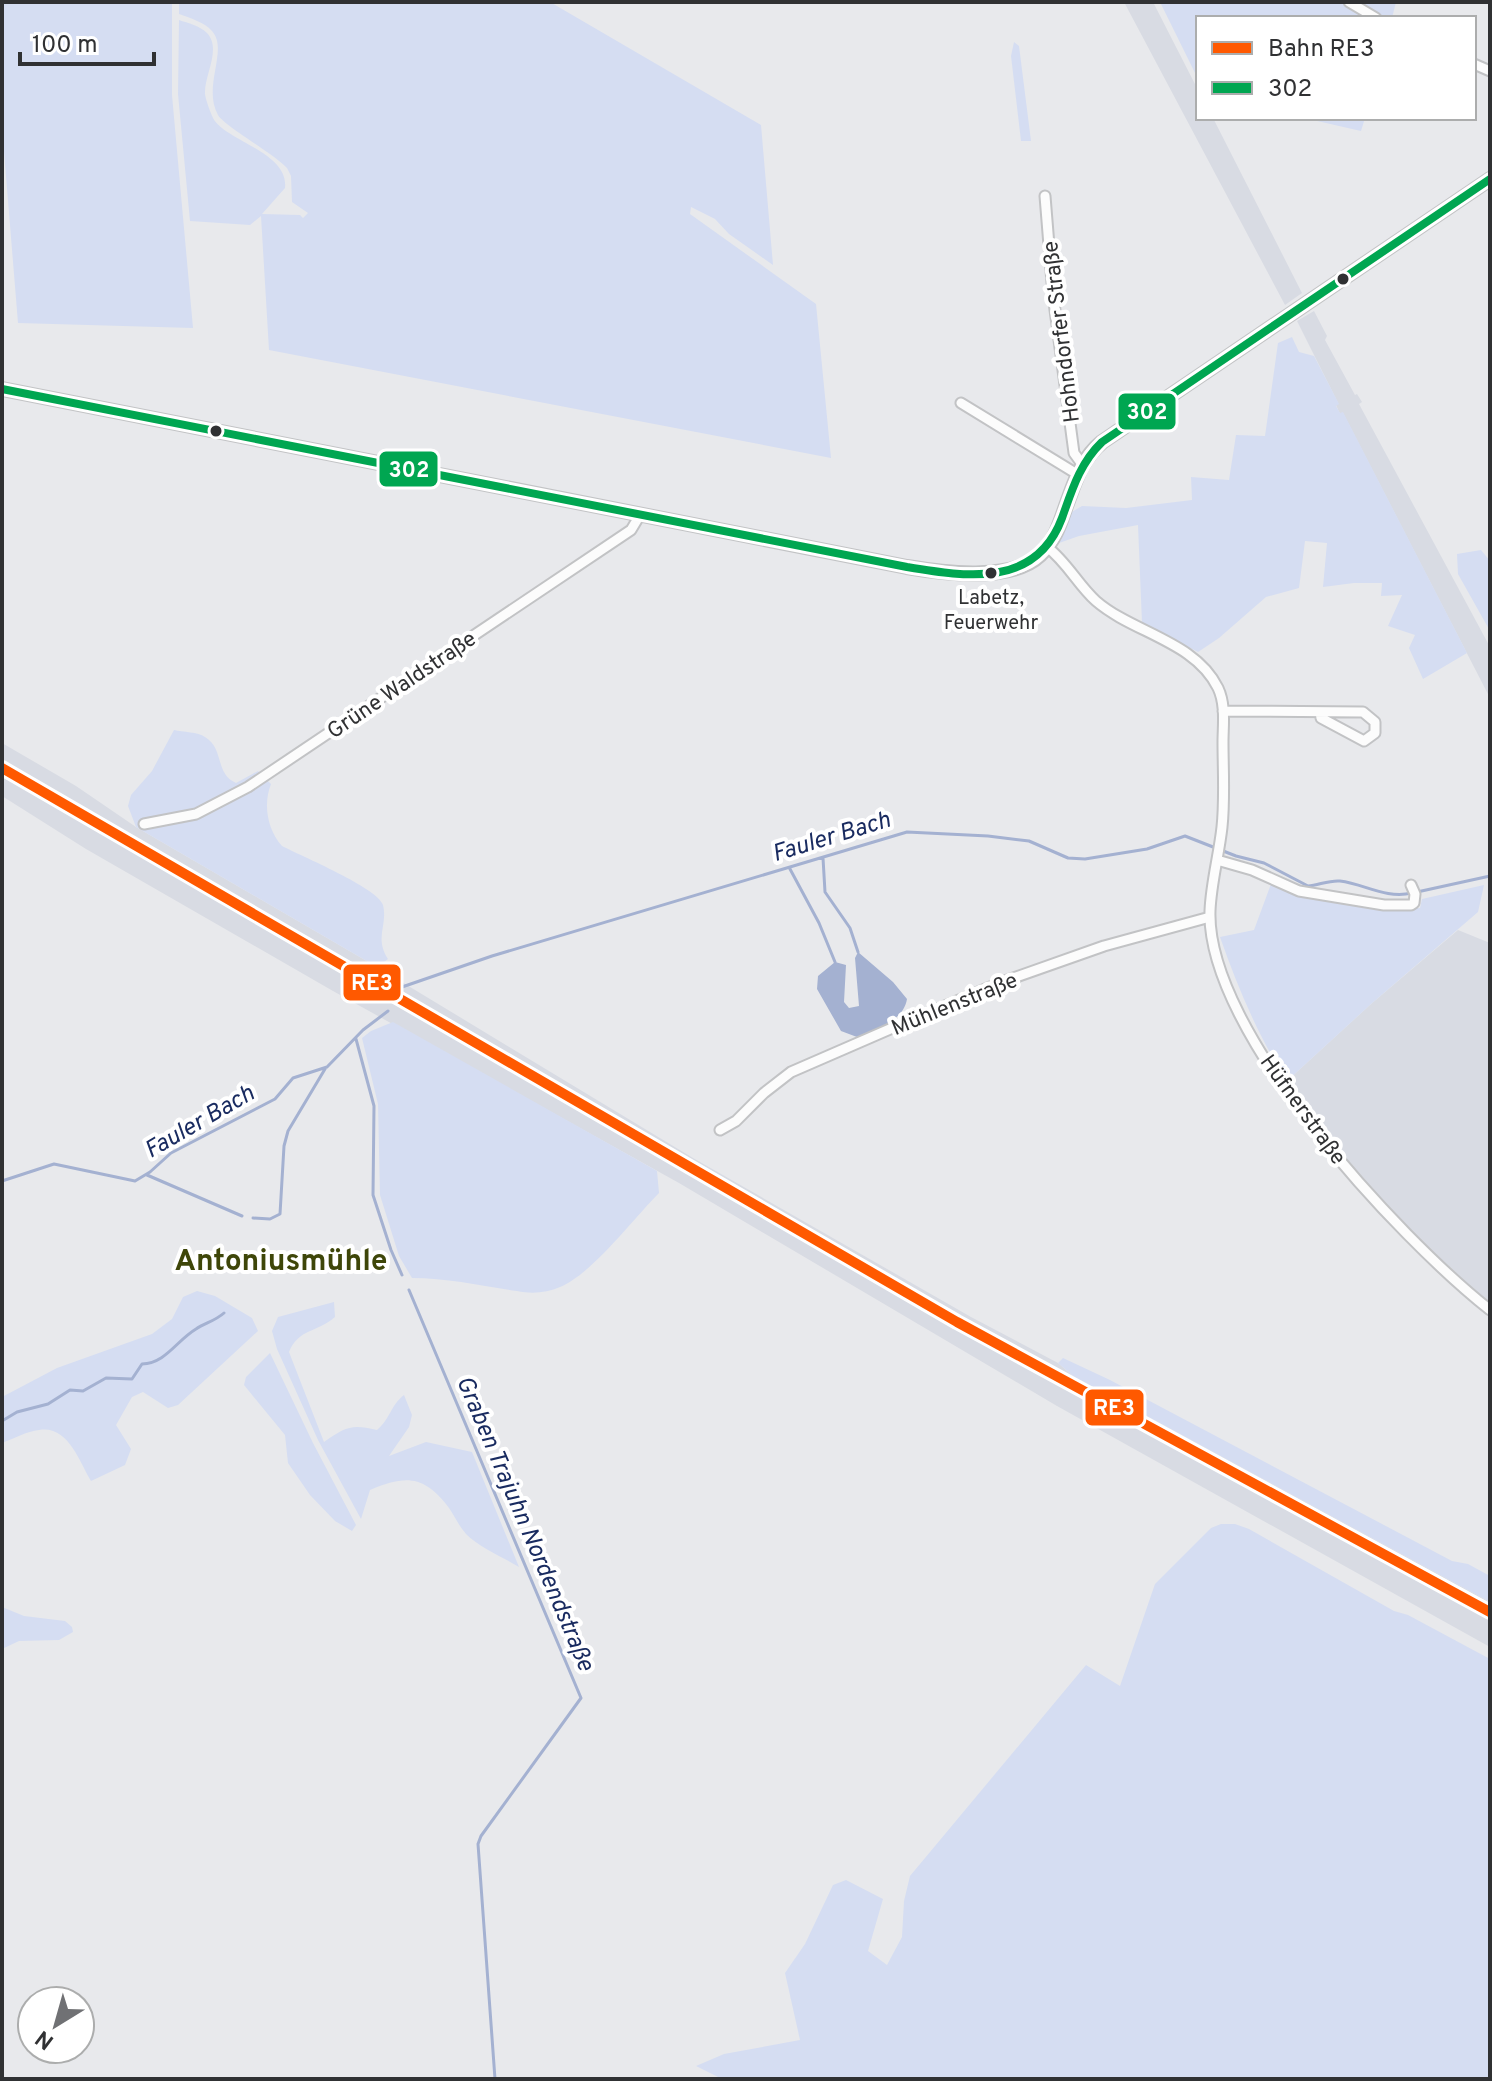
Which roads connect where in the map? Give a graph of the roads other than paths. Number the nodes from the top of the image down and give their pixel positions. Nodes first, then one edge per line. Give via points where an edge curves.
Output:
1 (1349, 2) edge
2 (1373, 16) edge
3 (1490, 179) edge
4 (1045, 196) dead end
5 (2, 389) edge
6 (961, 403) dead end
7 (1080, 469) junction
8 (640, 515) junction
9 (1047, 547) junction
10 (1223, 711) junction
11 (1320, 712) junction
12 (144, 824) dead end
13 (1218, 857) junction
14 (1411, 885) dead end
15 (1210, 917) junction
16 (720, 1130) dead end
17 (1490, 1310) edge

1 - 2 street
3 - 7 main road via 1094,448
4 - 7 street, Hohndorfer Straße via 1053,295
5 - 8 main road
6 - 7 street
7 - 9 main road
8 - 9 main road via 939,571 1015,569
8 - 12 street, Grüne Waldstraße via 631,530 248,787 196,814
9 - 10 street, Hüfnerstraße via 1096,601 1197,662 1217,686
10 - 11 street
10 - 13 street, Hüfnerstraße
11 - 11 street via 1363,712 1375,722 1375,733 1364,741 1350,736 1321,718
13 - 14 street via 1299,891 1384,905 1414,903
13 - 15 street, Hüfnerstraße
15 - 16 street, Mühlenstraße via 1002,982 791,1072
15 - 17 street, Hüfnerstraße via 1233,1000 1307,1118 1386,1214

